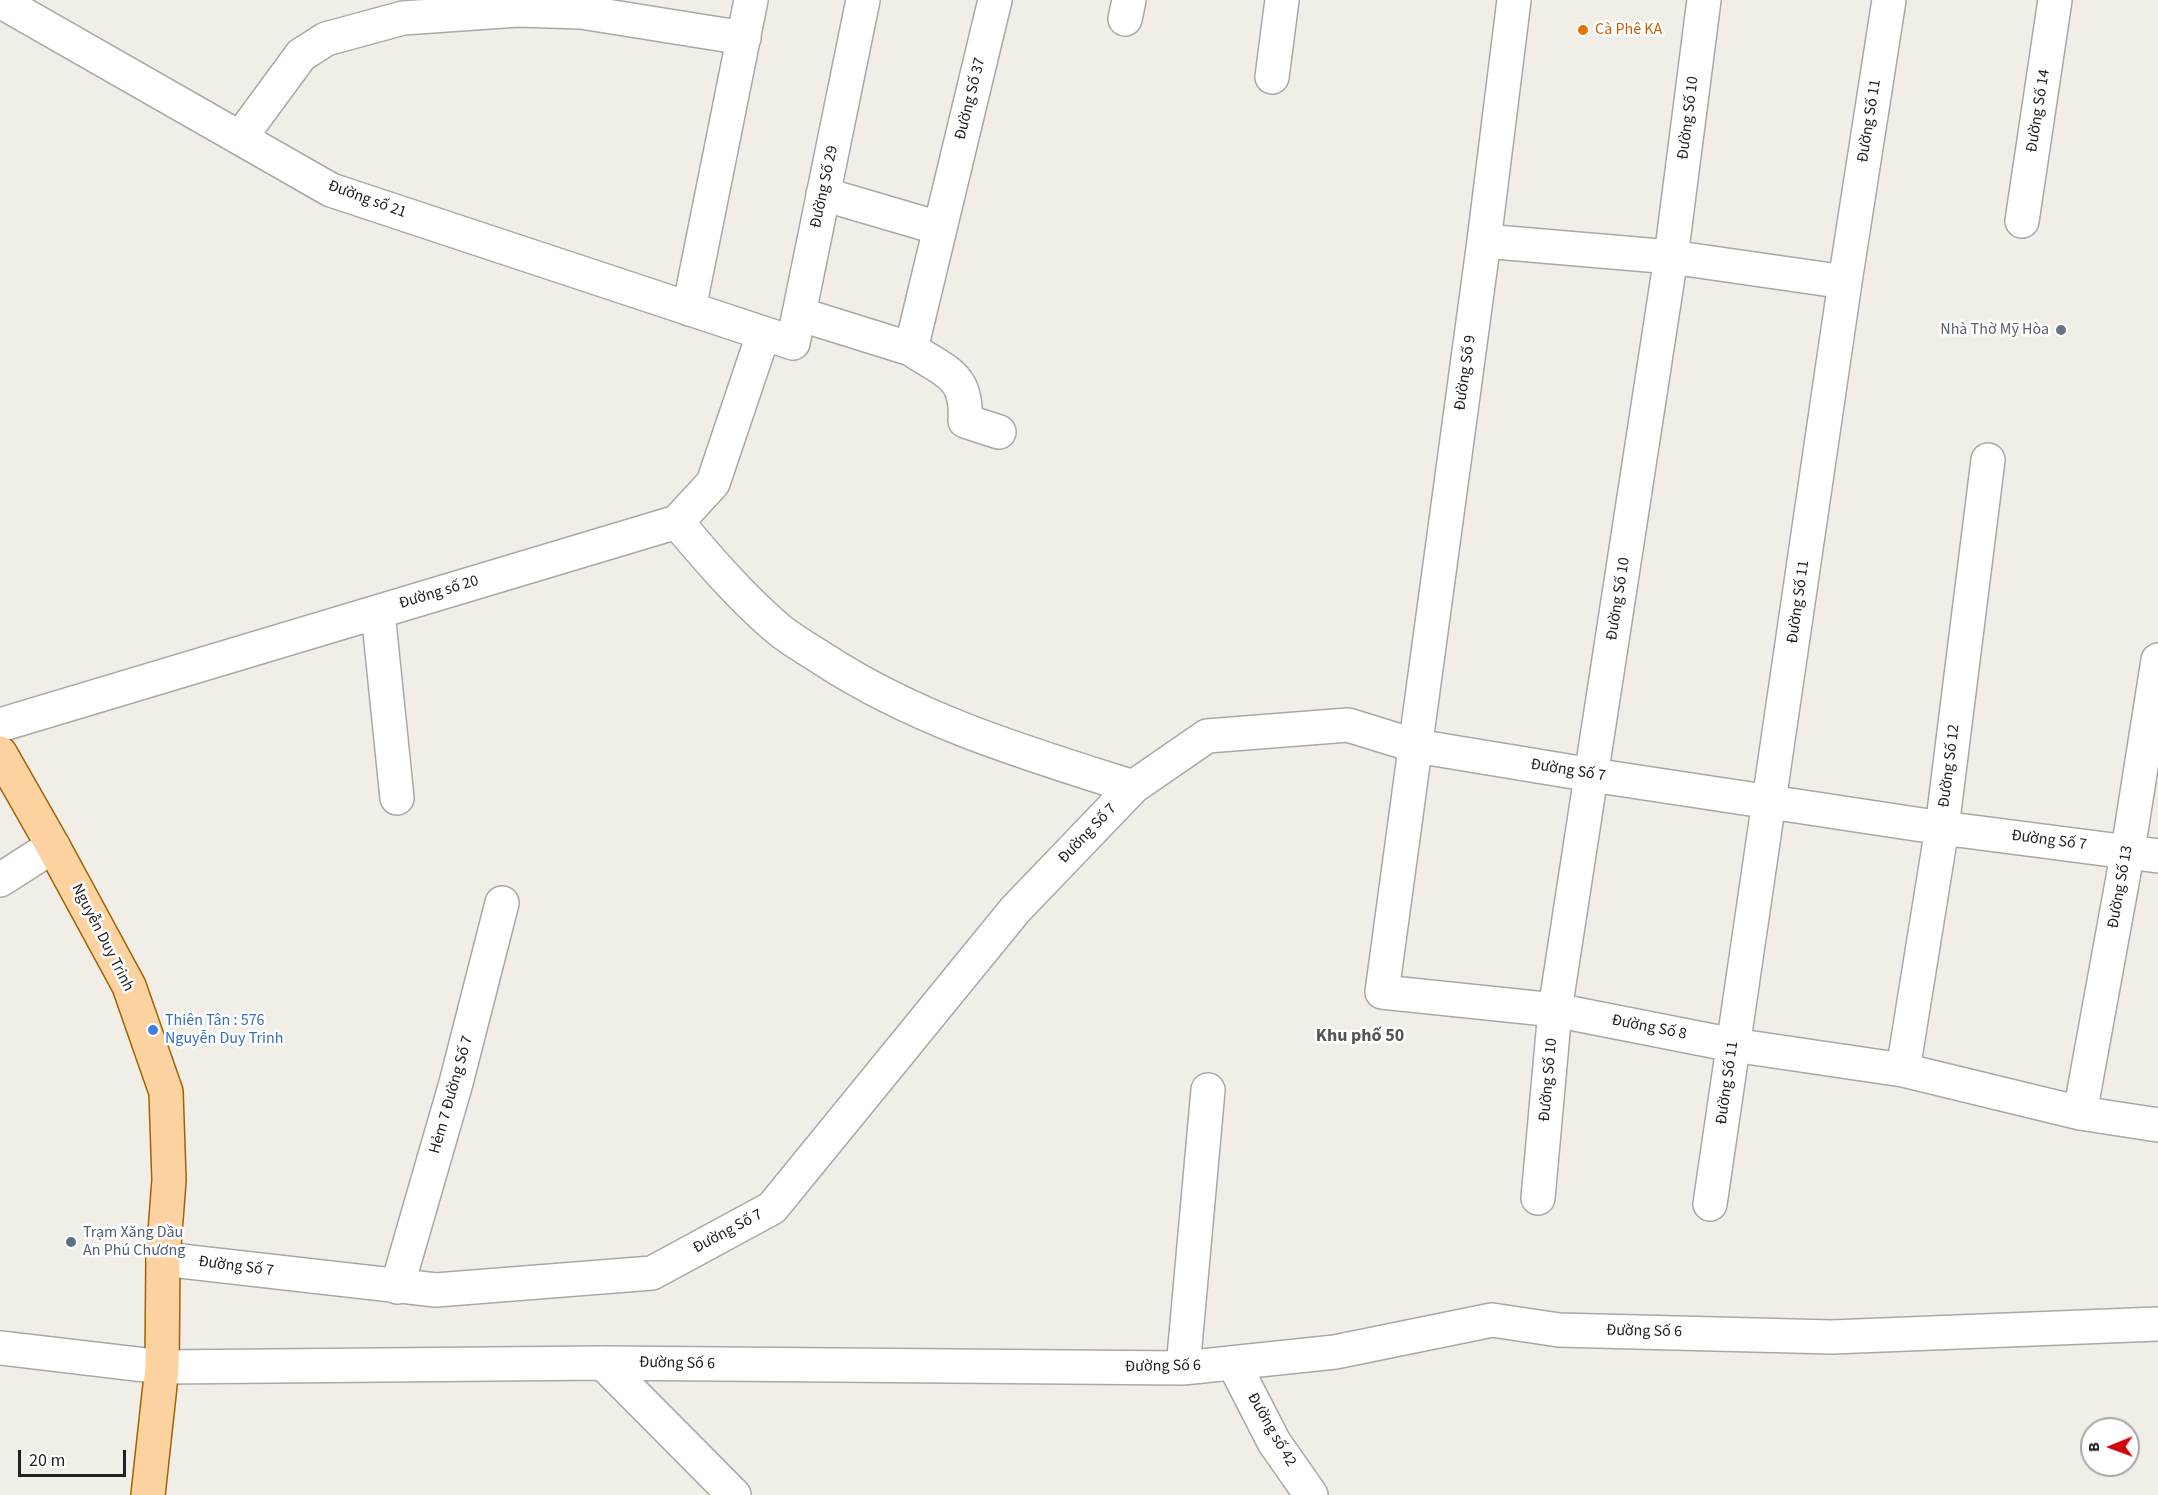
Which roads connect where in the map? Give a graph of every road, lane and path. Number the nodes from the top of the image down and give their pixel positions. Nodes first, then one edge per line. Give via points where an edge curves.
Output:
1 (751, 0) edge
2 (863, 0) edge
3 (995, 0) edge
4 (1282, 0) edge
5 (1514, 0) edge
6 (1704, 0) edge
7 (1889, 0) edge
8 (2055, 0) edge
9 (0, 1) edge
10 (744, 38) junction
11 (1272, 78) dead end
12 (240, 138) junction
13 (823, 194) junction
14 (943, 213) junction
15 (2022, 221) dead end
16 (1484, 241) junction
17 (1671, 257) junction
18 (1845, 282) junction
19 (689, 309) junction
20 (799, 314) junction
21 (762, 335) junction
22 (911, 349) junction
23 (999, 432) dead end
24 (1988, 460) dead end
25 (677, 522) junction
26 (378, 612) junction
27 (2158, 660) edge
28 (0, 725) edge
29 (1416, 746) junction
30 (0, 753) edge
31 (1592, 775) junction
32 (1133, 788) junction
33 (397, 798) dead end
34 (1770, 800) junction
35 (1942, 828) junction
36 (53, 846) junction
37 (2143, 853) edge
38 (0, 880) edge
39 (502, 903) dead end
40 (1556, 1010) junction
41 (1734, 1045) junction
42 (1903, 1070) junction
43 (1208, 1090) dead end
44 (2080, 1113) junction
45 (2158, 1125) edge
46 (1538, 1198) dead end
47 (1710, 1204) dead end
48 (163, 1259) junction
49 (397, 1287) junction
50 (2158, 1324) edge
51 (0, 1348) edge
52 (603, 1363) junction
53 (1234, 1364) junction
54 (162, 1367) junction
55 (1184, 1368) junction
56 (148, 1495) edge
57 (734, 1495) edge
58 (1311, 1495) edge

1 - 10 street
2 - 13 street, Đường Số 29
3 - 14 street, Đường Số 37
4 - 11 street
5 - 16 street, Đường Số 9
6 - 17 street, Đường Số 10
7 - 18 street, Đường Số 11
8 - 15 street, Đường Số 14
9 - 12 street, Đường số 21
10 - 12 street via 581,12 518,10 403,18 326,39 301,55
10 - 19 street
12 - 19 street, Đường số 21 via 331,190
13 - 14 street
13 - 20 street, Đường Số 29
14 - 22 street, Đường Số 37
16 - 17 street
16 - 29 street, Đường Số 9
17 - 18 street
17 - 31 street, Đường Số 10
18 - 34 street, Đường Số 11
19 - 21 street, Đường số 21
20 - 21 street, Đường Số 29 via 793,343
20 - 22 street
21 - 25 street via 713,483
22 - 23 street via 953,373 966,401 965,421
24 - 35 street, Đường Số 12
25 - 26 street, Đường số 20
25 - 32 street via 723,577 779,630 864,685 909,708 997,743
26 - 28 street, Đường số 20
26 - 33 street
27 - 37 street, Đường Số 13
29 - 31 street, Đường Số 7
29 - 32 street, Đường Số 7 via 1348,725 1207,736
29 - 40 street, Đường Số 8 via 1382,992
30 - 36 main road, Nguyễn Duy Trinh
31 - 34 street, Đường Số 7
31 - 40 street, Đường Số 10
32 - 49 street, Đường Số 7 via 1015,910 772,1208 652,1273 436,1290
34 - 35 street, Đường Số 7
34 - 41 street, Đường Số 11
35 - 37 street, Đường Số 7
35 - 42 street, Đường Số 12
36 - 38 street
36 - 48 main road, Nguyễn Duy Trinh via 129,986 166,1092 169,1180
37 - 44 street, Đường Số 13
39 - 49 street, Hẻm 7 Đường Số 7 via 456,1083
40 - 41 street, Đường Số 8
40 - 46 street, Đường Số 10
41 - 42 street, Đường Số 8
41 - 47 street, Đường Số 11
42 - 44 street, Đường Số 8
43 - 55 street
44 - 45 street, Đường Số 8
48 - 49 street, Đường Số 7
48 - 54 main road, Nguyễn Duy Trinh
50 - 53 street, Đường Số 6 via 1832,1336 1559,1330 1492,1320 1335,1352
51 - 54 street, Đường Số 6
52 - 54 street, Đường Số 6
52 - 55 street, Đường Số 6
52 - 57 street
53 - 55 street, Đường Số 6
53 - 58 street, Đường số 42 via 1274,1442
54 - 56 main road, Nguyễn Duy Trinh

